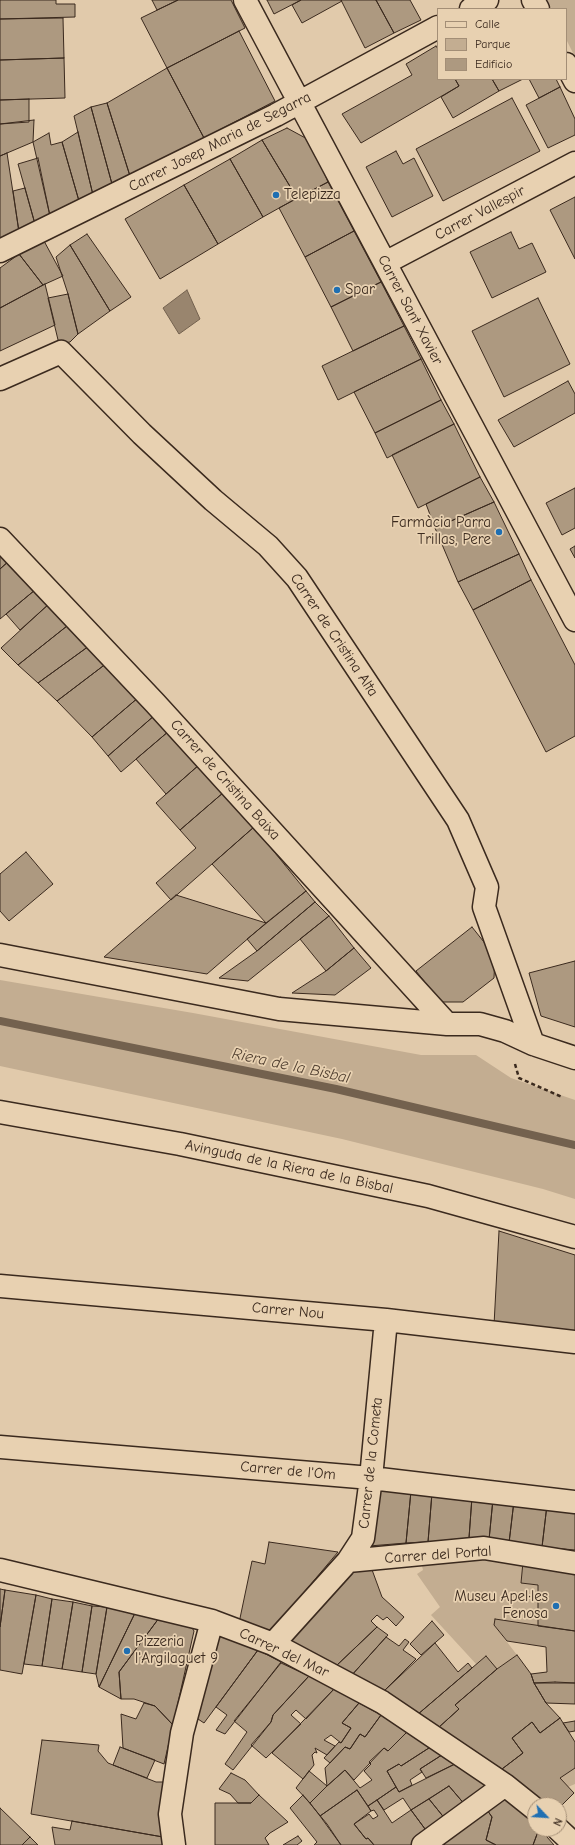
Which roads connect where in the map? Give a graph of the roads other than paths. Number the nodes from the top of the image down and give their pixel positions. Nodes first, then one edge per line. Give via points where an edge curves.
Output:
1 (245, 0) edge
2 (487, 0) edge
3 (473, 8) edge
4 (437, 28) edge
5 (567, 66) edge
6 (575, 81) edge
7 (300, 102) junction
8 (575, 162) edge
9 (0, 252) edge
10 (385, 263) junction
11 (0, 379) edge
12 (0, 539) edge
13 (575, 620) edge
14 (0, 955) edge
15 (447, 1024) junction
16 (533, 1044) junction
17 (575, 1058) edge
18 (0, 1112) edge
19 (575, 1237) edge
20 (0, 1286) edge
21 (386, 1320) junction
22 (575, 1342) edge
23 (0, 1447) edge
24 (371, 1478) junction
25 (575, 1502) edge
26 (348, 1561) junction
27 (575, 1563) edge
28 (0, 1570) edge
29 (212, 1620) junction
30 (273, 1644) junction
31 (505, 1785) junction
32 (527, 1803) edge
33 (174, 1845) edge
34 (423, 1845) edge

1 - 7 street, Carrer Sant Xavier
2 - 3 street
4 - 7 street, Carrer Josep Maria de Segarra
5 - 6 street
7 - 9 street, Carrer Josep Maria de Segarra
7 - 10 street, Carrer Sant Xavier
8 - 10 street, Carrer Vallespir
10 - 13 street, Carrer Sant Xavier
11 - 16 street, Carrer de Cristina Alta via 61,352 142,434 213,500 268,546 297,578 458,820 487,887 484,907
12 - 15 street, Carrer de Cristina Baixa via 155,703
14 - 15 street via 280,1009
15 - 16 street via 480,1024 505,1031
16 - 17 street
18 - 19 street, Avinguda de la Riera de la Bisbal via 180,1144 428,1196
20 - 21 street, Carrer Nou
21 - 22 street, Carrer Nou
21 - 24 street, Carrer de la Cometa
23 - 24 street, Carrer de l'Om
24 - 25 street, Carrer de l'Om
24 - 26 street, Carrer de la Cometa via 363,1538
26 - 27 street, Carrer del Portal via 484,1548
26 - 30 street, Carrer de la Cometa
28 - 29 street, Carrer del Mar
29 - 30 street, Carrer del Mar
29 - 33 street via 182,1733 170,1814
30 - 31 street, Carrer del Mar via 382,1702
31 - 32 street, Carrer del Mar
31 - 34 street

